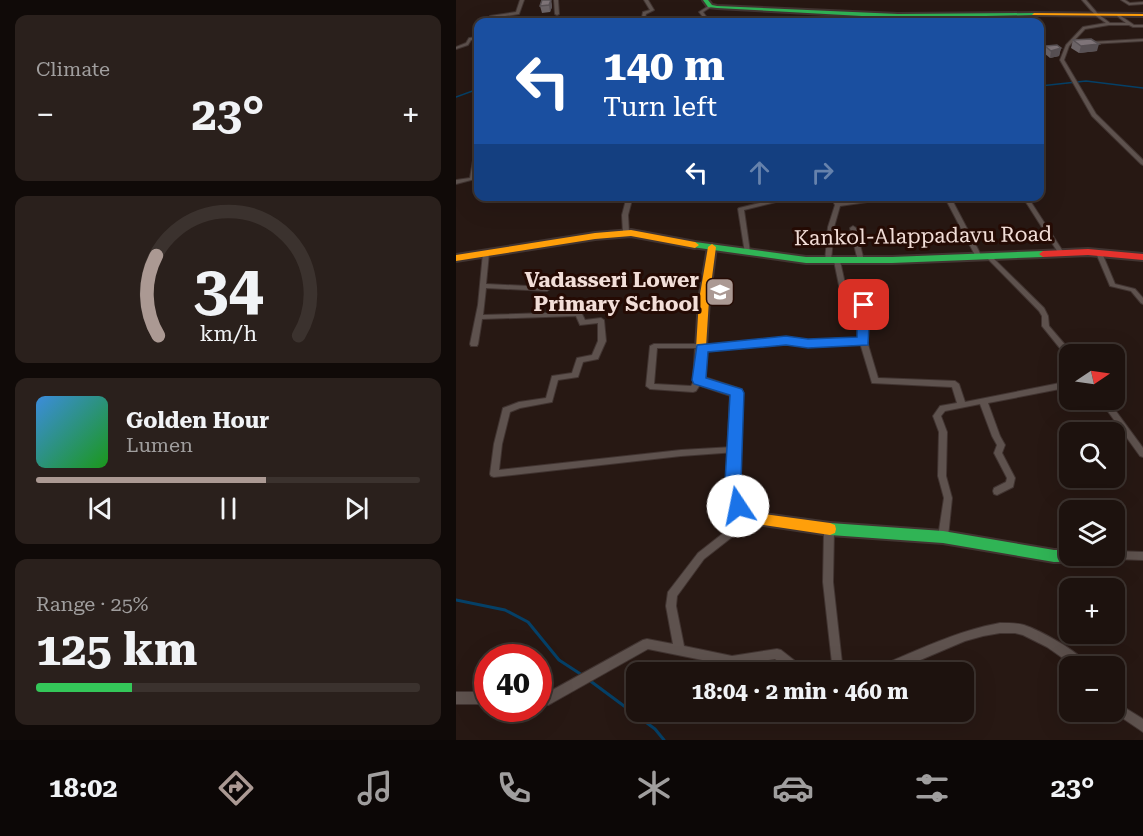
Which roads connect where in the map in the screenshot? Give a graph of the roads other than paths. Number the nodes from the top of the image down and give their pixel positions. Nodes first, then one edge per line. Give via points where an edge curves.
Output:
1 (522, 0) edge
2 (556, 0) edge
3 (646, 0) edge
4 (1084, 0) edge
5 (1123, 0) edge
6 (707, 3) edge
7 (1143, 3) edge
8 (557, 14) dead end
9 (1096, 15) junction
10 (1118, 15) junction
11 (1143, 15) edge
12 (491, 18) edge
13 (643, 18) edge
14 (705, 18) edge
15 (874, 18) edge
16 (930, 18) edge
17 (1109, 24) junction
18 (1130, 24) junction
19 (1143, 26) edge
20 (474, 38) edge
21 (1074, 40) junction
22 (1143, 40) edge
23 (456, 48) edge
24 (1142, 162) edge
25 (474, 169) edge
26 (456, 182) edge
27 (629, 201) edge
28 (776, 201) edge
29 (835, 201) edge
30 (868, 201) edge
31 (950, 201) edge
32 (1027, 201) edge
33 (838, 205) junction
34 (852, 228) dead end
35 (626, 233) junction
36 (712, 247) junction
37 (747, 252) junction
38 (486, 253) junction
39 (1061, 253) junction
40 (1099, 253) junction
41 (983, 257) junction
42 (1143, 257) edge
43 (456, 258) edge
44 (833, 261) junction
45 (861, 261) junction
46 (482, 286) junction
47 (547, 289) dead end
48 (1143, 302) edge
49 (479, 317) junction
50 (863, 342) junction
51 (474, 344) dead end
52 (1061, 344) edge
53 (702, 347) junction
54 (699, 380) junction
55 (1059, 386) edge
56 (983, 401) junction
57 (962, 405) junction
58 (1111, 410) edge
59 (733, 450) junction
60 (1143, 454) edge
61 (996, 491) dead end
62 (744, 517) junction
63 (829, 530) junction
64 (943, 537) junction
65 (1125, 555) edge
66 (1059, 556) edge
67 (1143, 556) edge
68 (680, 651) junction
69 (1069, 656) edge
70 (787, 662) edge
71 (837, 662) edge
72 (902, 662) edge
73 (552, 697) edge
74 (456, 698) edge
75 (474, 698) edge
76 (1125, 714) edge
77 (1143, 726) edge

1 - 12 street via 518,13
2 - 8 street
3 - 13 street via 651,10
4 - 9 street
5 - 7 street via 1129,4
6 - 14 street via 701,12
6 - 15 street
9 - 10 street
9 - 16 street via 990,13
9 - 17 street
10 - 11 street
10 - 18 street
17 - 18 street
17 - 21 street via 1084,28
18 - 19 street
20 - 23 street
21 - 22 street
21 - 24 street via 1062,60 1095,115
25 - 26 street via 472,179
27 - 35 street
28 - 37 street via 741,209
29 - 33 street
30 - 33 street
31 - 41 street
32 - 39 street
33 - 44 street via 831,227
34 - 45 street
35 - 36 street, Kankol-Alappadavu Road
35 - 38 street, Kankol-Alappadavu Road
36 - 37 street, Kankol-Alappadavu Road
36 - 53 street
37 - 44 street, Kankol-Alappadavu Road
38 - 43 street, Kankol-Alappadavu Road
38 - 46 street
39 - 40 street, Kankol-Alappadavu Road
39 - 41 street, Kankol-Alappadavu Road
40 - 42 street, Kankol-Alappadavu Road
40 - 48 street via 1112,285 1133,290
41 - 45 street, Kankol-Alappadavu Road
41 - 52 street via 1042,310 1046,326
44 - 45 street, Kankol-Alappadavu Road
44 - 50 street via 843,290 864,293
46 - 47 street
46 - 49 street
49 - 51 street
49 - 59 street via 579,314 582,323 601,320 602,341 595,357 580,360 575,375 555,378 549,400 506,410 494,474
50 - 53 street via 786,340
50 - 57 street via 875,381 955,384
53 - 54 street
53 - 54 street via 654,346 650,386 693,389
54 - 59 street via 737,393
55 - 56 street
56 - 57 street
56 - 61 street via 1001,445 998,453 1011,478 1010,484
57 - 64 street via 943,408 937,416 943,432 942,476 948,498
58 - 60 street
59 - 62 street via 733,482
62 - 63 street
62 - 68 street via 738,527 701,556 672,594
63 - 64 street
63 - 71 street via 828,582
64 - 66 street
65 - 67 street
68 - 70 street via 732,661 777,654
68 - 73 street via 647,644
69 - 72 street via 1015,628 970,633
74 - 75 street
76 - 77 street

